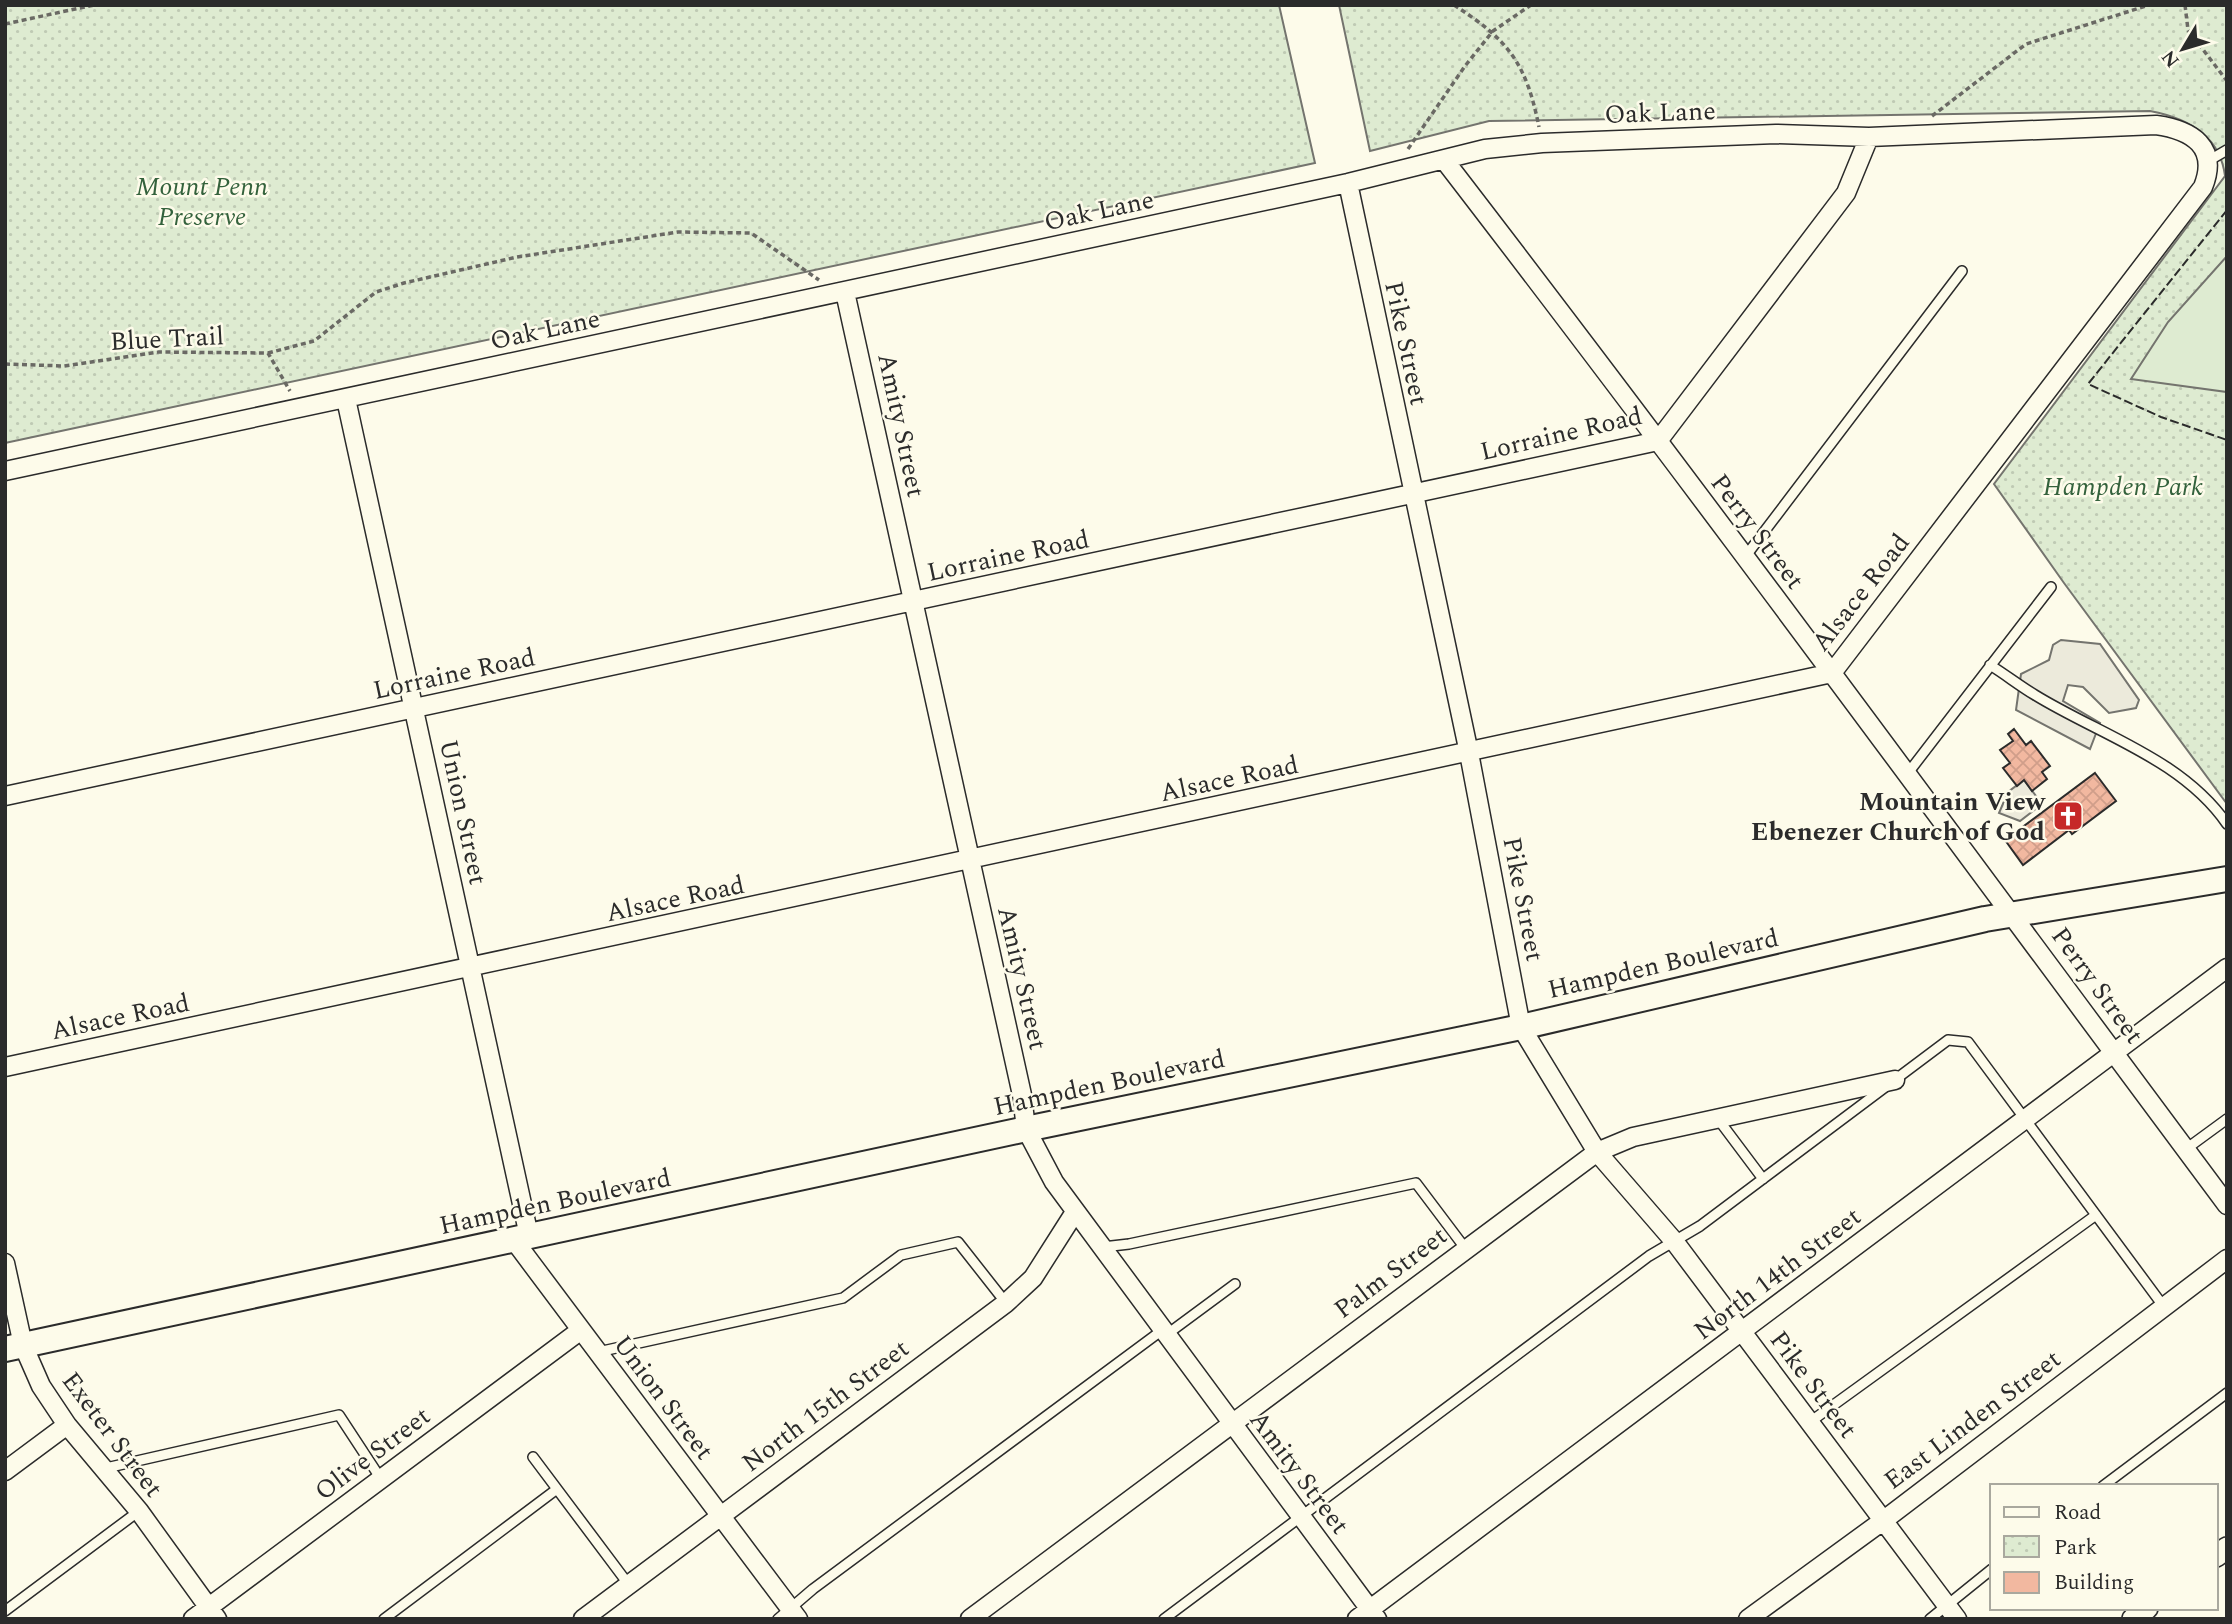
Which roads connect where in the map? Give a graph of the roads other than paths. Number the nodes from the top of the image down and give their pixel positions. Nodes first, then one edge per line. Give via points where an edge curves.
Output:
1 (1869, 136) junction
2 (2227, 150) edge
3 (2207, 158) junction
4 (1445, 161) junction
5 (1348, 183) junction
6 (1962, 271) dead end
7 (839, 293) junction
8 (346, 399) junction
9 (1658, 441) junction
10 (5, 471) edge
11 (1412, 494) junction
12 (1745, 557) junction
13 (2052, 587) dead end
14 (914, 602) junction
15 (1990, 665) junction
16 (1832, 673) junction
17 (414, 708) junction
18 (1469, 753) junction
19 (1908, 773) junction
20 (5, 796) edge
21 (2227, 824) edge
22 (970, 860) junction
23 (2227, 879) edge
24 (2014, 914) junction
25 (471, 968) junction
26 (2227, 968) edge
27 (1521, 1027) junction
28 (2115, 1053) junction
29 (5, 1067) edge
30 (1895, 1080) junction
31 (1718, 1119) junction
32 (2227, 1119) edge
33 (2026, 1120) junction
34 (1026, 1129) junction
35 (2186, 1149) junction
36 (1597, 1152) junction
37 (1763, 1179) junction
38 (2227, 1205) edge
39 (1075, 1212) junction
40 (2096, 1215) junction
41 (521, 1238) junction
42 (1674, 1241) junction
43 (1100, 1247) junction
44 (1465, 1248) junction
45 (2227, 1259) edge
46 (5, 1262) edge
47 (1235, 1284) dead end
48 (1006, 1303) junction
49 (2164, 1307) junction
50 (581, 1330) junction
51 (1742, 1332) junction
52 (1163, 1334) junction
53 (14, 1347) edge
54 (597, 1352) junction
55 (2227, 1393) edge
56 (1810, 1422) junction
57 (1231, 1424) junction
58 (67, 1425) junction
59 (533, 1457) dead end
60 (106, 1468) junction
61 (5, 1471) edge
62 (381, 1479) junction
63 (2106, 1484) edge
64 (558, 1489) junction
65 (139, 1511) junction
66 (720, 1516) junction
67 (1301, 1517) junction
68 (1884, 1520) junction
69 (1990, 1571) edge
70 (629, 1585) junction
71 (5, 1611) edge
72 (1952, 1612) edge
73 (213, 1613) edge
74 (788, 1615) edge
75 (1368, 1616) edge
76 (193, 1619) edge
77 (384, 1619) edge
78 (583, 1619) edge
79 (970, 1619) edge
80 (1164, 1619) edge
81 (1748, 1619) edge
82 (1930, 1619) edge

1 - 3 street, Oak Lane via 2156,125 2177,128 2195,138
1 - 4 street, Oak Lane via 1776,134 1542,143 1485,149
1 - 9 street, Lorraine Road via 1846,193
2 - 3 lane
3 - 16 street, Alsace Road via 2209,171 2203,187
4 - 5 street, Oak Lane
4 - 9 street, Perry Street
5 - 7 street, Oak Lane
5 - 11 street, Pike Street
6 - 12 lane
7 - 8 street, Oak Lane
7 - 14 street, Amity Street
8 - 10 street, Oak Lane
8 - 17 street, Union Street
9 - 11 street, Lorraine Road
9 - 12 street, Perry Street
11 - 14 street, Lorraine Road
11 - 18 street, Pike Street
12 - 16 street, Perry Street
13 - 15 lane
14 - 17 street, Lorraine Road
14 - 22 street, Amity Street
15 - 19 lane
15 - 21 lane via 2034,695 2172,772 2200,792
16 - 18 street, Alsace Road
16 - 19 street, Perry Street
17 - 20 street, Lorraine Road
17 - 25 street, Union Street
18 - 22 street, Alsace Road
18 - 27 street, Pike Street
19 - 24 street, Perry Street
22 - 25 street, Alsace Road
22 - 34 street, Amity Street
23 - 24 main road, Hampden Boulevard
24 - 27 main road, Hampden Boulevard
24 - 28 street, Perry Street
25 - 29 street, Alsace Road
25 - 41 street, Union Street
26 - 28 street, North 14th Street
27 - 34 main road, Hampden Boulevard
27 - 36 street, Pike Street
28 - 33 street, North 14th Street
28 - 35 street, Perry Street
30 - 31 street, Palm Street
30 - 33 lane via 1948,1040 1968,1042
30 - 37 lane
31 - 36 street, Palm Street via 1633,1138
31 - 37 lane
32 - 35 lane
33 - 40 lane
33 - 51 street, North 14th Street
34 - 39 street, Amity Street
34 - 41 main road, Hampden Boulevard
35 - 38 street, Perry Street
36 - 42 street, Pike Street
36 - 44 street, Palm Street
37 - 42 lane
39 - 43 street, Amity Street
39 - 48 street, North 15th Street via 1033,1278
40 - 49 lane
40 - 56 lane
41 - 50 street, Union Street
41 - 53 main road, Hampden Boulevard
42 - 51 street, Pike Street
42 - 67 lane
43 - 44 lane via 1416,1183
43 - 52 street, Amity Street
44 - 57 street, Palm Street
45 - 49 street, East Linden Street
46 - 53 street, Exeter Street
47 - 52 lane
48 - 54 lane via 958,1242 901,1255 843,1298
48 - 66 street, North 15th Street
49 - 68 street, East Linden Street
50 - 54 street, Union Street
50 - 62 street, Olive Street
51 - 56 street, Pike Street
51 - 75 street, North 14th Street
52 - 57 street, Amity Street
52 - 74 lane via 1035,1422
53 - 58 street, Exeter Street
54 - 66 street, Union Street
55 - 63 lane
56 - 68 street, Pike Street
57 - 67 street, Amity Street
57 - 79 street, Palm Street
58 - 60 street, Exeter Street
58 - 61 street
59 - 64 lane
60 - 62 lane via 339,1415
60 - 65 street, Exeter Street
62 - 73 street, Olive Street
64 - 70 lane
64 - 77 lane
65 - 71 lane
65 - 73 street, Exeter Street
66 - 70 street, North 15th Street
66 - 74 street, Union Street
67 - 75 street, Amity Street
67 - 80 lane
68 - 72 street, Pike Street
68 - 81 street, East Linden Street
69 - 72 lane
70 - 78 street, North 15th Street
72 - 82 lane
73 - 76 street, Olive Street

